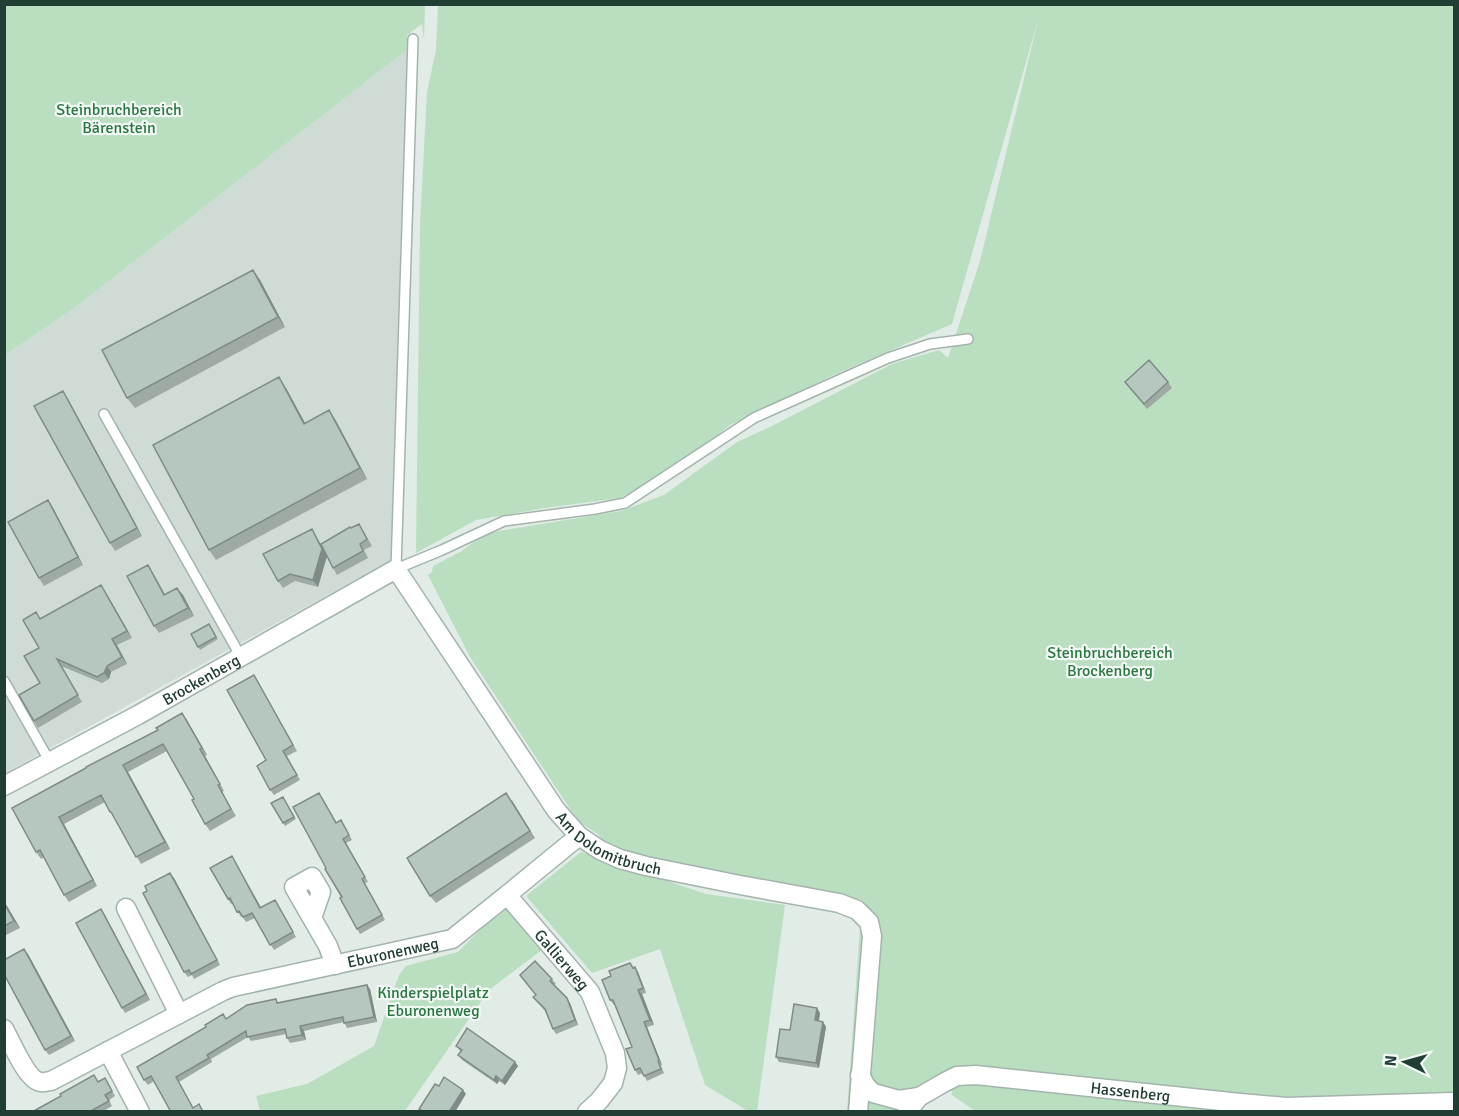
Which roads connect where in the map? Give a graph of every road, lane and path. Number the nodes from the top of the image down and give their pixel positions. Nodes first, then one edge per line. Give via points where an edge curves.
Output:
1 (413, 39) dead end
2 (968, 339) dead end
3 (104, 414) dead end
4 (396, 569) junction
5 (241, 657) junction
6 (4, 681) edge
7 (50, 762) junction
8 (4, 786) edge
9 (579, 836) junction
10 (507, 895) junction
11 (126, 908) dead end
12 (312, 918) dead end
13 (335, 965) junction
14 (179, 1014) junction
15 (4, 1029) edge
16 (108, 1052) junction
17 (860, 1075) junction
18 (919, 1097) junction
19 (1455, 1102) edge
20 (140, 1112) edge
21 (587, 1112) edge
22 (858, 1112) edge
23 (907, 1112) edge

1 - 4 lane
2 - 4 lane via 930,344 888,358 754,418 625,503 504,521
3 - 5 lane
4 - 5 street, Brockenberg
4 - 9 street, Am Dolomitbruch via 556,810
5 - 7 street, Brockenberg
6 - 7 lane
7 - 8 street, Brockenberg
9 - 10 street
9 - 17 street, Am Dolomitbruch via 620,859 646,866 839,903 857,910 869,922 872,936
10 - 13 street, Eburonenweg via 452,939
10 - 21 street, Gallierweg via 590,992 615,1053 613,1083
11 - 14 street
12 - 13 street, Eburonenweg
13 - 14 street, Eburonenweg via 233,987
14 - 16 street, Eburonenweg
15 - 16 street, Eburonenweg via 28,1073 40,1082 51,1081
16 - 20 street
17 - 18 street via 873,1093 899,1100
17 - 22 street, Am Dolomitbruch
18 - 19 street, Hassenberg via 957,1076 976,1075 1286,1107
18 - 23 street

